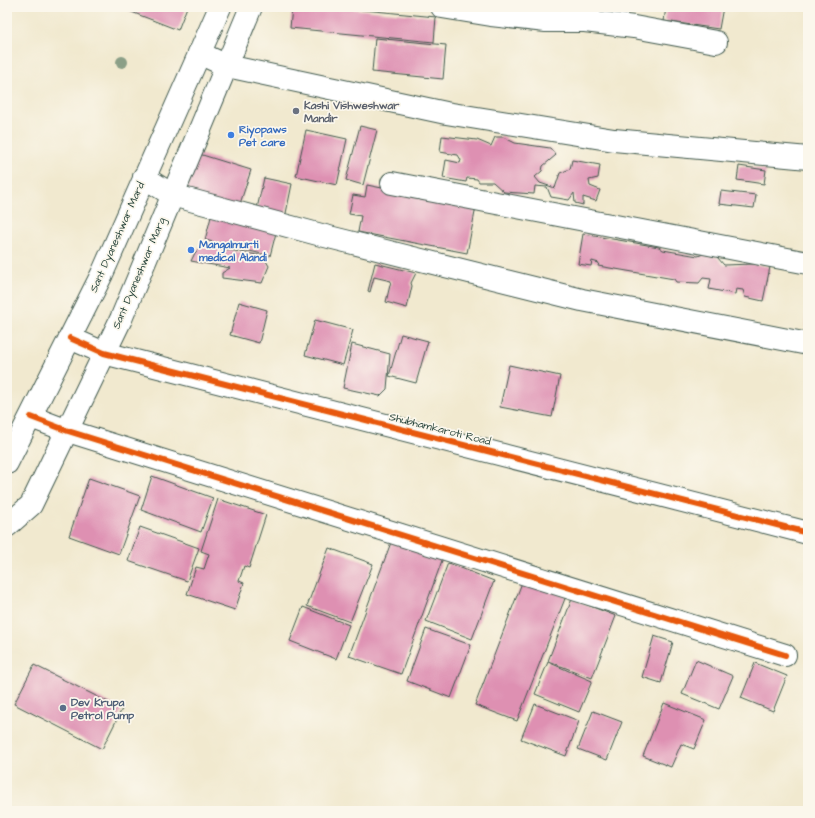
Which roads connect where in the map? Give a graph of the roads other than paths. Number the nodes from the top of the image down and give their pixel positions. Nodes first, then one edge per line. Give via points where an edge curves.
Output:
1 (220, 7) edge
2 (252, 7) edge
3 (442, 7) edge
4 (716, 42) dead end
5 (199, 53) junction
6 (227, 66) junction
7 (808, 158) edge
8 (144, 177) junction
9 (392, 182) dead end
10 (172, 195) junction
11 (808, 263) edge
12 (70, 338) junction
13 (808, 344) edge
14 (104, 353) junction
15 (31, 417) junction
16 (68, 431) junction
17 (7, 463) edge
18 (7, 526) edge
19 (808, 533) edge
20 (786, 655) dead end

1 - 5 street, Sant Dyaneshwar Mard
2 - 6 street, Sant Dyaneshwar Marg
3 - 4 street via 546,21 585,21 634,26
5 - 6 street
5 - 8 street, Sant Dyaneshwar Mard
6 - 7 street via 446,113 614,140
6 - 10 street, Sant Dyaneshwar Marg
8 - 10 street
8 - 12 street, Sant Dyaneshwar Mard via 102,274
9 - 11 street
10 - 13 street via 582,300
10 - 14 street, Sant Dyaneshwar Marg
12 - 14 street, Shubhamkaroti Road
12 - 15 street, Sant Dyaneshwar Mard
14 - 16 street, Sant Dyaneshwar Marg
14 - 19 street, Shubhamkaroti Road
15 - 16 street
15 - 17 street, Sant Dyaneshwar Mard
16 - 18 street, Sant Dyaneshwar Marg via 31,505
16 - 20 street

